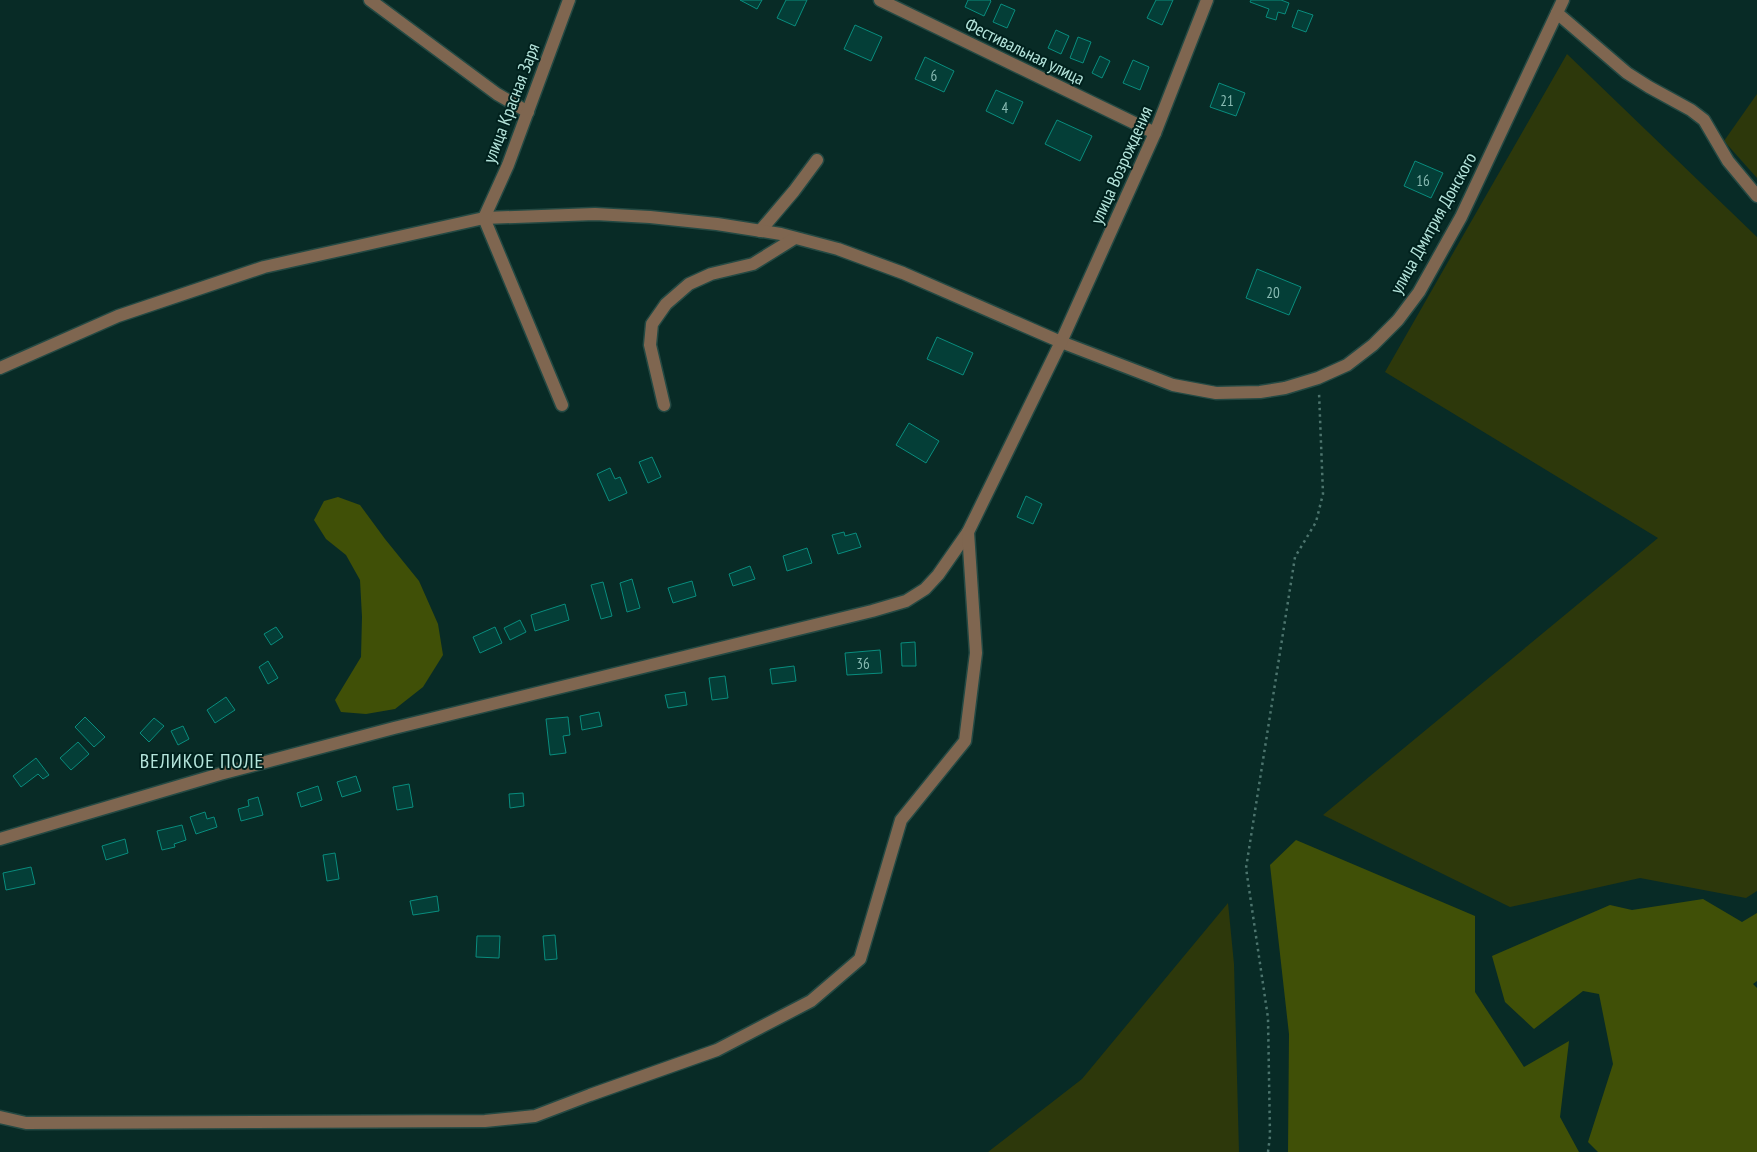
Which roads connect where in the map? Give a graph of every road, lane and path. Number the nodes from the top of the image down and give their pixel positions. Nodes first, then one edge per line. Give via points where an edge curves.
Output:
1 (370, 0) edge
2 (569, 0) edge
3 (880, 0) edge
4 (1207, 0) edge
5 (1563, 0) edge
6 (1557, 12) junction
7 (528, 112) junction
8 (1156, 133) junction
9 (817, 160) dead end
10 (1757, 196) edge
11 (484, 218) junction
12 (760, 230) junction
13 (795, 238) junction
14 (1061, 342) junction
15 (0, 368) edge
16 (1318, 378) junction
17 (664, 404) dead end
18 (562, 405) dead end
19 (968, 532) junction
20 (0, 839) edge
21 (0, 1117) edge
22 (1268, 1152) edge

1 - 7 street via 497,94
2 - 7 street, улица Красная Заря
3 - 8 street, Фестивальная улица
4 - 8 street, улица Возрождения
5 - 6 street, улица Дмитрия Донского
6 - 10 street via 1627,72 1704,120 1728,161
6 - 16 street, улица Дмитрия Донского via 1461,217 1418,292 1398,320 1373,345 1347,365
7 - 11 street, улица Красная Заря
8 - 14 street, улица Возрождения
9 - 12 street
11 - 12 street, улица Дмитрия Донского via 595,214
11 - 15 street, улица Дмитрия Донского via 264,267 118,316
11 - 18 street
12 - 13 street, улица Дмитрия Донского
13 - 14 street, улица Дмитрия Донского via 838,249 903,273
13 - 17 street via 753,264 711,274 689,284 666,304 652,324 650,344
14 - 16 street, улица Дмитрия Донского via 1173,385 1216,393 1260,392
14 - 19 street, улица Возрождения
16 - 22 path via 1323,494 1316,522 1295,557 1246,868 1268,1018
19 - 20 street, улица Возрождения via 938,575 925,589 906,601 394,728 220,774
19 - 21 street via 976,653 965,741 901,820 860,960 811,1002 717,1050 535,1116 485,1121 26,1123

